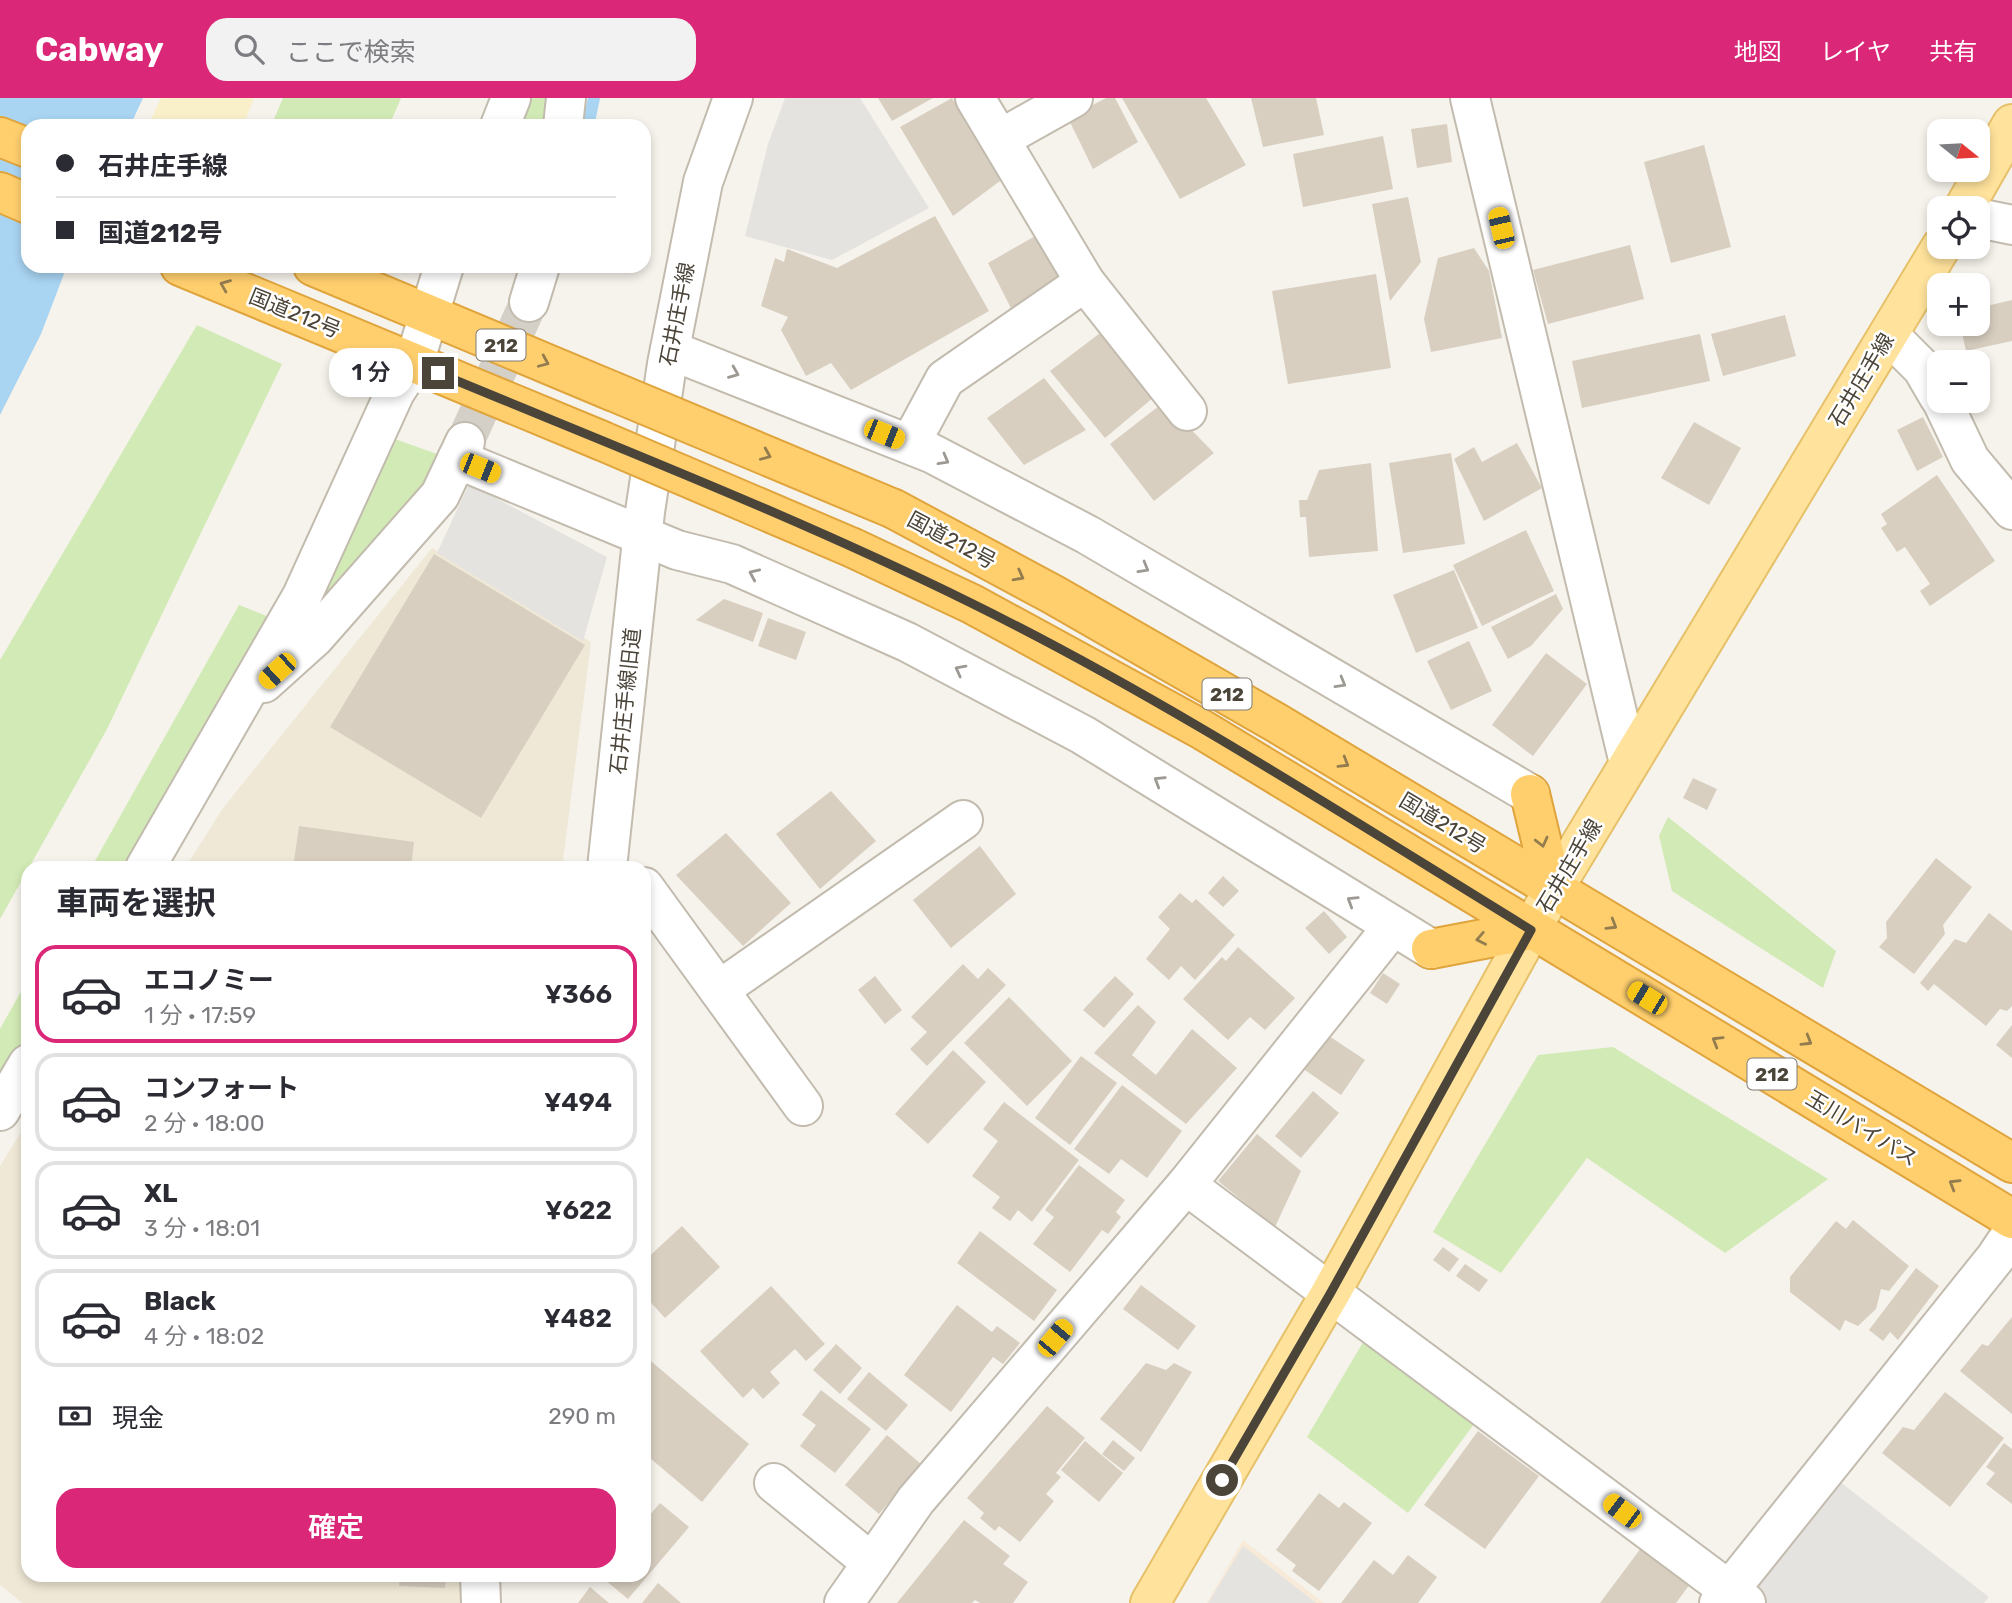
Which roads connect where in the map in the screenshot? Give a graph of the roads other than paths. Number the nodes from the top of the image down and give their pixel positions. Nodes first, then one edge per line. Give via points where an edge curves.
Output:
1 (511, 98) edge
2 (566, 98) edge
3 (733, 98) edge
4 (975, 98) edge
5 (1073, 98) edge
6 (1470, 98) edge
7 (503, 119) edge
8 (564, 119) edge
9 (2012, 124) edge
10 (0, 136) edge
11 (1000, 139) junction
12 (21, 145) edge
13 (0, 192) edge
14 (1971, 196) edge
15 (21, 201) edge
16 (1990, 220) edge
17 (2012, 225) edge
18 (1934, 259) edge
19 (197, 273) edge
20 (330, 273) edge
21 (442, 273) edge
22 (538, 273) edge
23 (1085, 282) junction
24 (529, 302) tunnel mouth
25 (429, 314) junction
26 (1889, 335) junction
27 (670, 350) junction
28 (414, 363) junction
29 (1927, 377) edge
30 (1187, 411) dead end
31 (1947, 413) edge
32 (909, 444) junction
33 (2012, 510) edge
34 (643, 534) junction
35 (239, 705) junction
36 (1629, 763) junction
37 (1530, 794) joint
38 (963, 820) dead end
39 (616, 858) edge
40 (149, 861) edge
41 (1553, 890) junction
42 (651, 897) edge
43 (1393, 926) junction
44 (1531, 930) junction
45 (1431, 949) joint
46 (719, 989) junction
47 (21, 1076) edge
48 (803, 1106) dead end
49 (0, 1111) edge
50 (2012, 1163) edge
51 (1186, 1185) junction
52 (2012, 1219) edge
53 (2012, 1233) edge
54 (1330, 1294) junction
55 (774, 1483) dead end
56 (872, 1563) junction
57 (480, 1582) edge
58 (1732, 1599) edge
59 (481, 1603) edge
60 (844, 1603) edge
61 (1150, 1603) edge

1 - 7 street
2 - 8 street
3 - 27 street, 石井庄手線 via 703,182
4 - 11 street
5 - 11 street
6 - 36 street
9 - 14 main road
10 - 12 highway
11 - 23 street
13 - 15 highway
16 - 17 street
18 - 26 main road, 石井庄手線
28 -> 19 highway, 国道212号 / 212
20 - 25 highway, 国道212号 / 212
21 - 25 street
22 - 24 street
23 - 30 street
23 - 32 street via 945,379
25 - 28 street
25 -> 41 highway, 国道212号 / 212, bridge via 894,509 1054,594
26 - 29 street
26 - 36 main road, 石井庄手線
27 -> 32 street
27 - 34 street, 石井庄手線
28 - 35 street via 395,392 302,596
28 - 44 highway, 国道212号 / 212, bridge via 853,548 972,604 1201,729
31 - 33 street via 1970,460
32 -> 37 street via 1088,536
34 - 35 street via 461,450 440,495 314,638
34 - 39 street, 石井庄手線旧道
43 -> 34 street via 1083,735 907,642 732,564 677,550
35 - 40 street
36 - 41 main road, 石井庄手線
37 -> 41 highway
38 - 46 street
41 - 44 main road, 石井庄手線
41 -> 50 highway, 212
42 - 46 street
43 - 45 street
43 - 51 street
44 -> 45 highway
52 -> 44 highway, 玉川バイパス / 212
44 - 54 main road, 石井庄手線
46 - 48 street
47 - 49 street
51 - 54 street
51 - 56 street via 916,1500
53 - 58 street
54 - 58 street
54 - 61 main road, 石井庄手線
55 - 56 street
56 - 60 street
57 - 59 street

